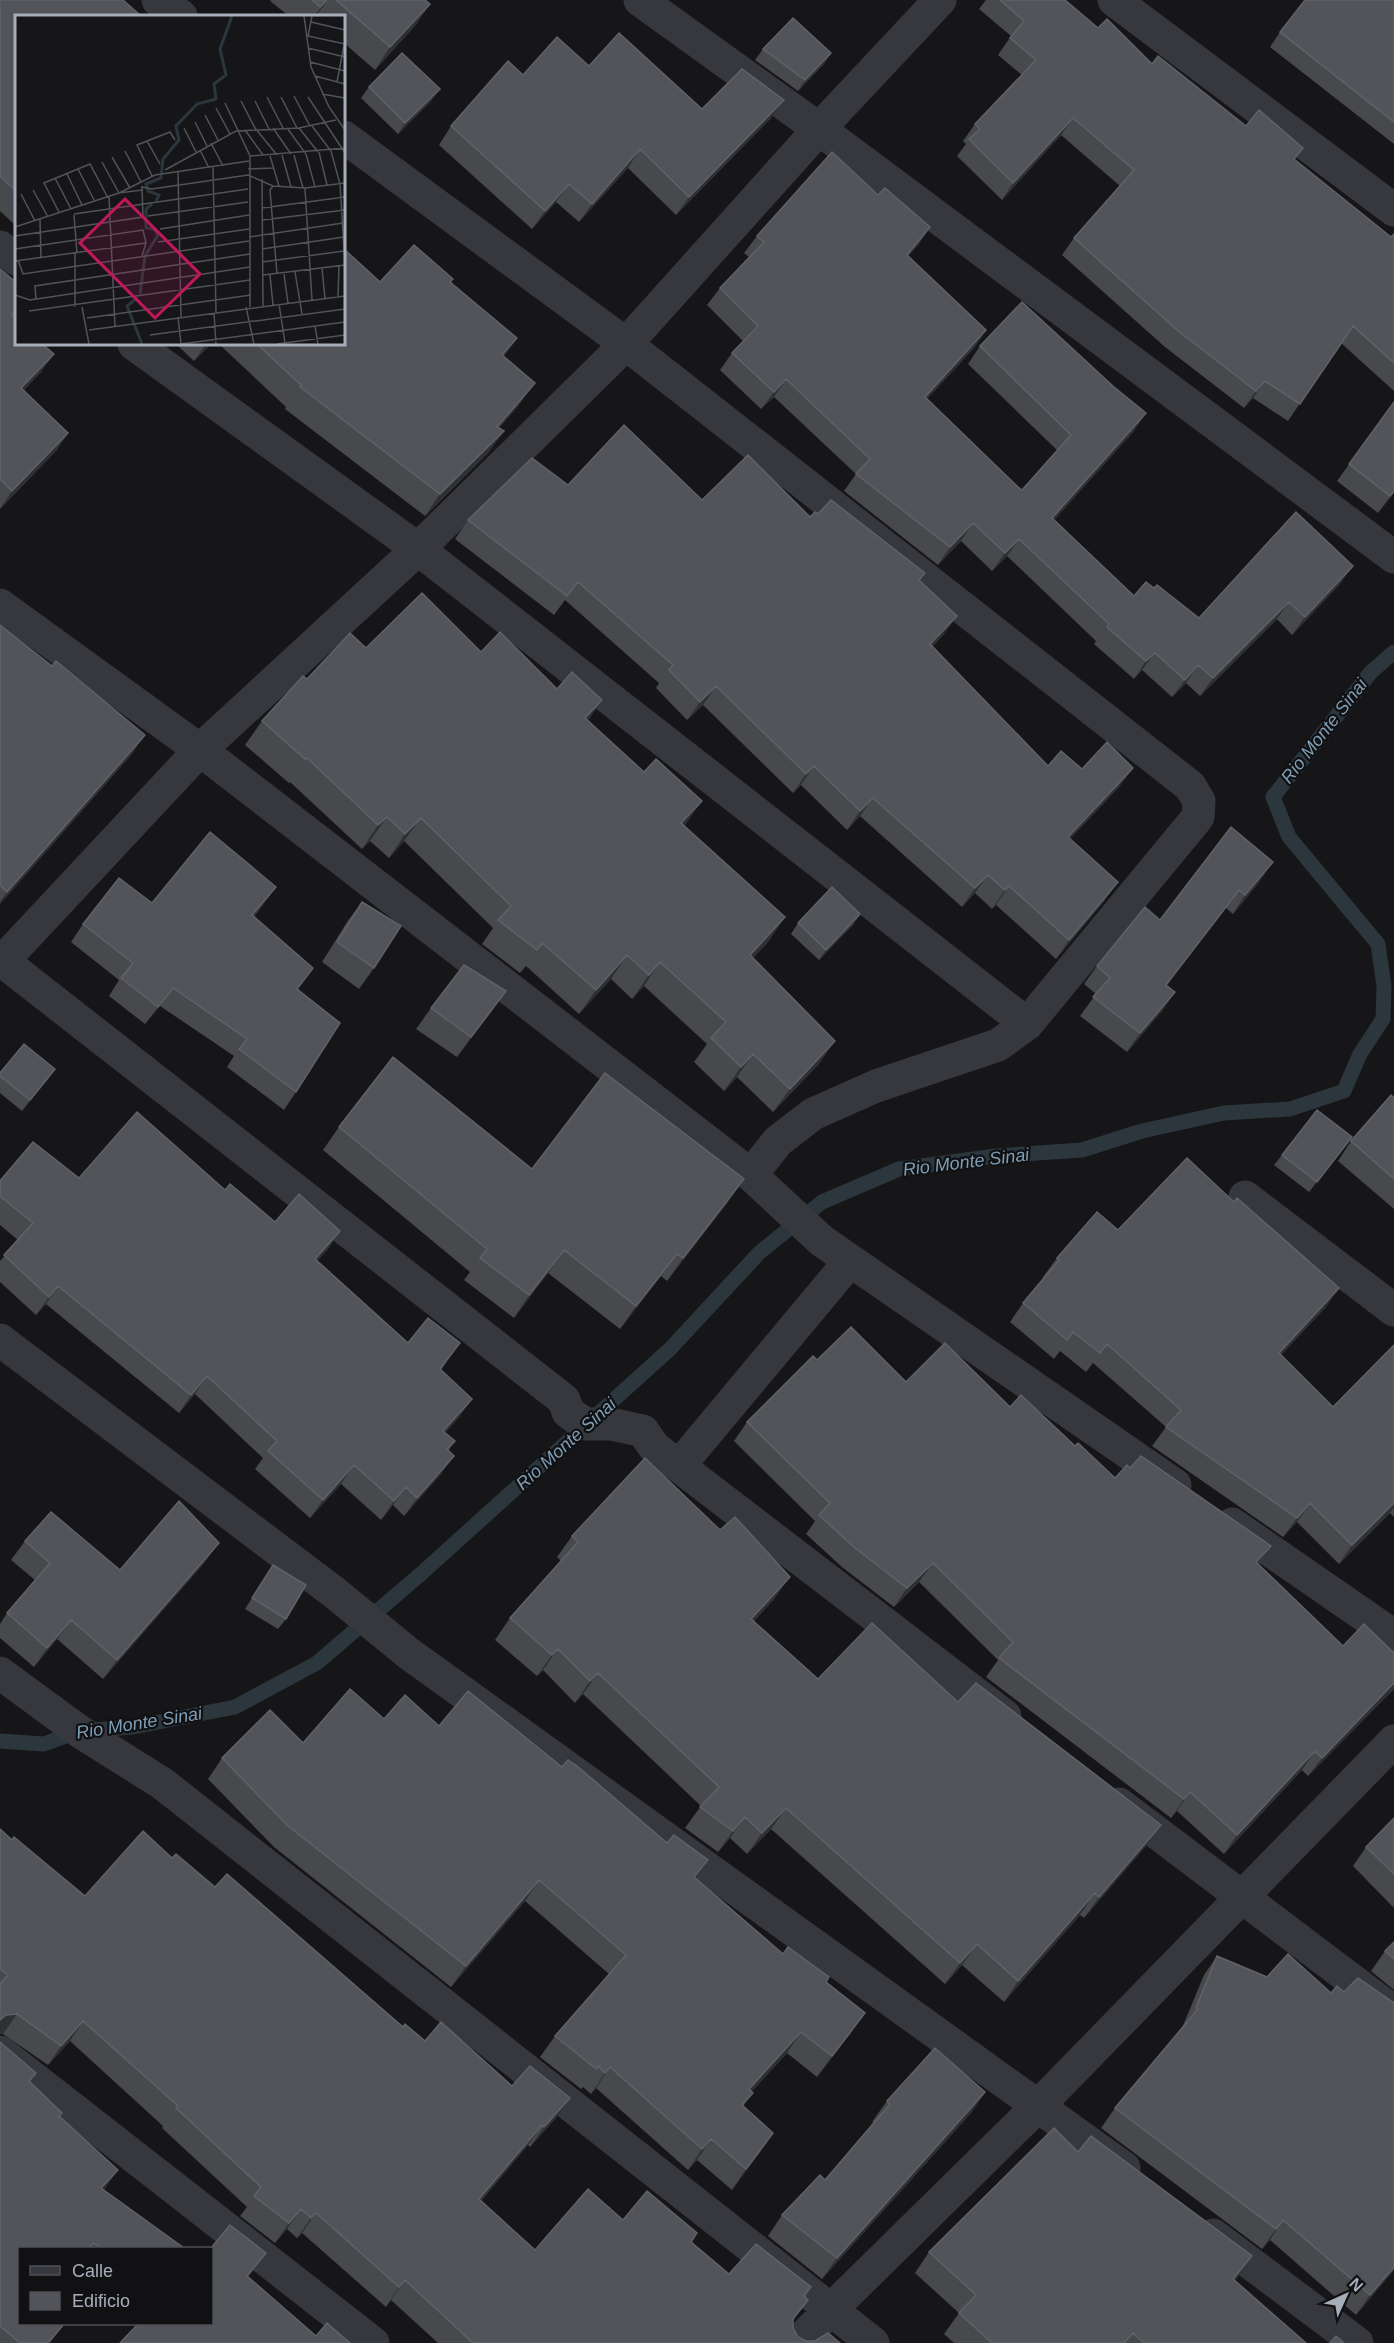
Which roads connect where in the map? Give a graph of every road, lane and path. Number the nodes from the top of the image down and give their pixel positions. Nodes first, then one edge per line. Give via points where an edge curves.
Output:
1 (158, 0) edge
2 (640, 0) edge
3 (940, 0) edge
4 (1114, 0) edge
5 (180, 15) edge
6 (819, 129) junction
7 (345, 137) edge
8 (1394, 210) edge
9 (0, 247) edge
10 (15, 258) edge
11 (626, 344) junction
12 (135, 345) edge
13 (418, 549) junction
14 (1394, 557) edge
15 (0, 606) edge
16 (200, 750) junction
17 (1, 961) edge
18 (1027, 1024) junction
19 (750, 1175) junction
20 (1245, 1197) dead end
21 (850, 1262) junction
22 (1394, 1310) edge
23 (0, 1340) edge
24 (679, 1466) junction
25 (1394, 1636) edge
26 (0, 1673) edge
27 (1025, 1732) edge
28 (1394, 1741) edge
29 (1091, 1782) edge
30 (1242, 1899) junction
31 (1394, 2012) edge
32 (0, 2052) edge
33 (1039, 2105) junction
34 (1152, 2189) edge
35 (1189, 2217) edge
36 (829, 2310) junction
37 (373, 2343) edge
38 (797, 2343) edge
39 (873, 2343) edge
40 (1358, 2343) edge

1 - 5 street
2 - 6 street
3 - 6 street
4 - 8 street
6 - 11 street
6 - 14 street
7 - 11 street
9 - 10 street
11 - 13 street
11 - 18 street via 1190,786 1199,801 1198,818
12 - 13 street
13 - 16 street
13 - 18 street
15 - 16 street
16 - 17 street
16 - 19 street
17 - 24 street via 564,1400 568,1412 585,1424 611,1424 643,1431 654,1447
18 - 19 street via 998,1045 876,1086 813,1114 778,1141
19 - 21 street
20 - 22 street
21 - 24 street
21 - 25 street
23 - 33 street via 335,1593 408,1653
24 - 27 street
26 - 36 street via 79,1731 163,1784
28 - 30 street
29 - 30 street
30 - 31 street
30 - 33 street
32 - 37 street
33 - 34 street
33 - 36 street
35 - 40 street
36 - 38 street
36 - 39 street

